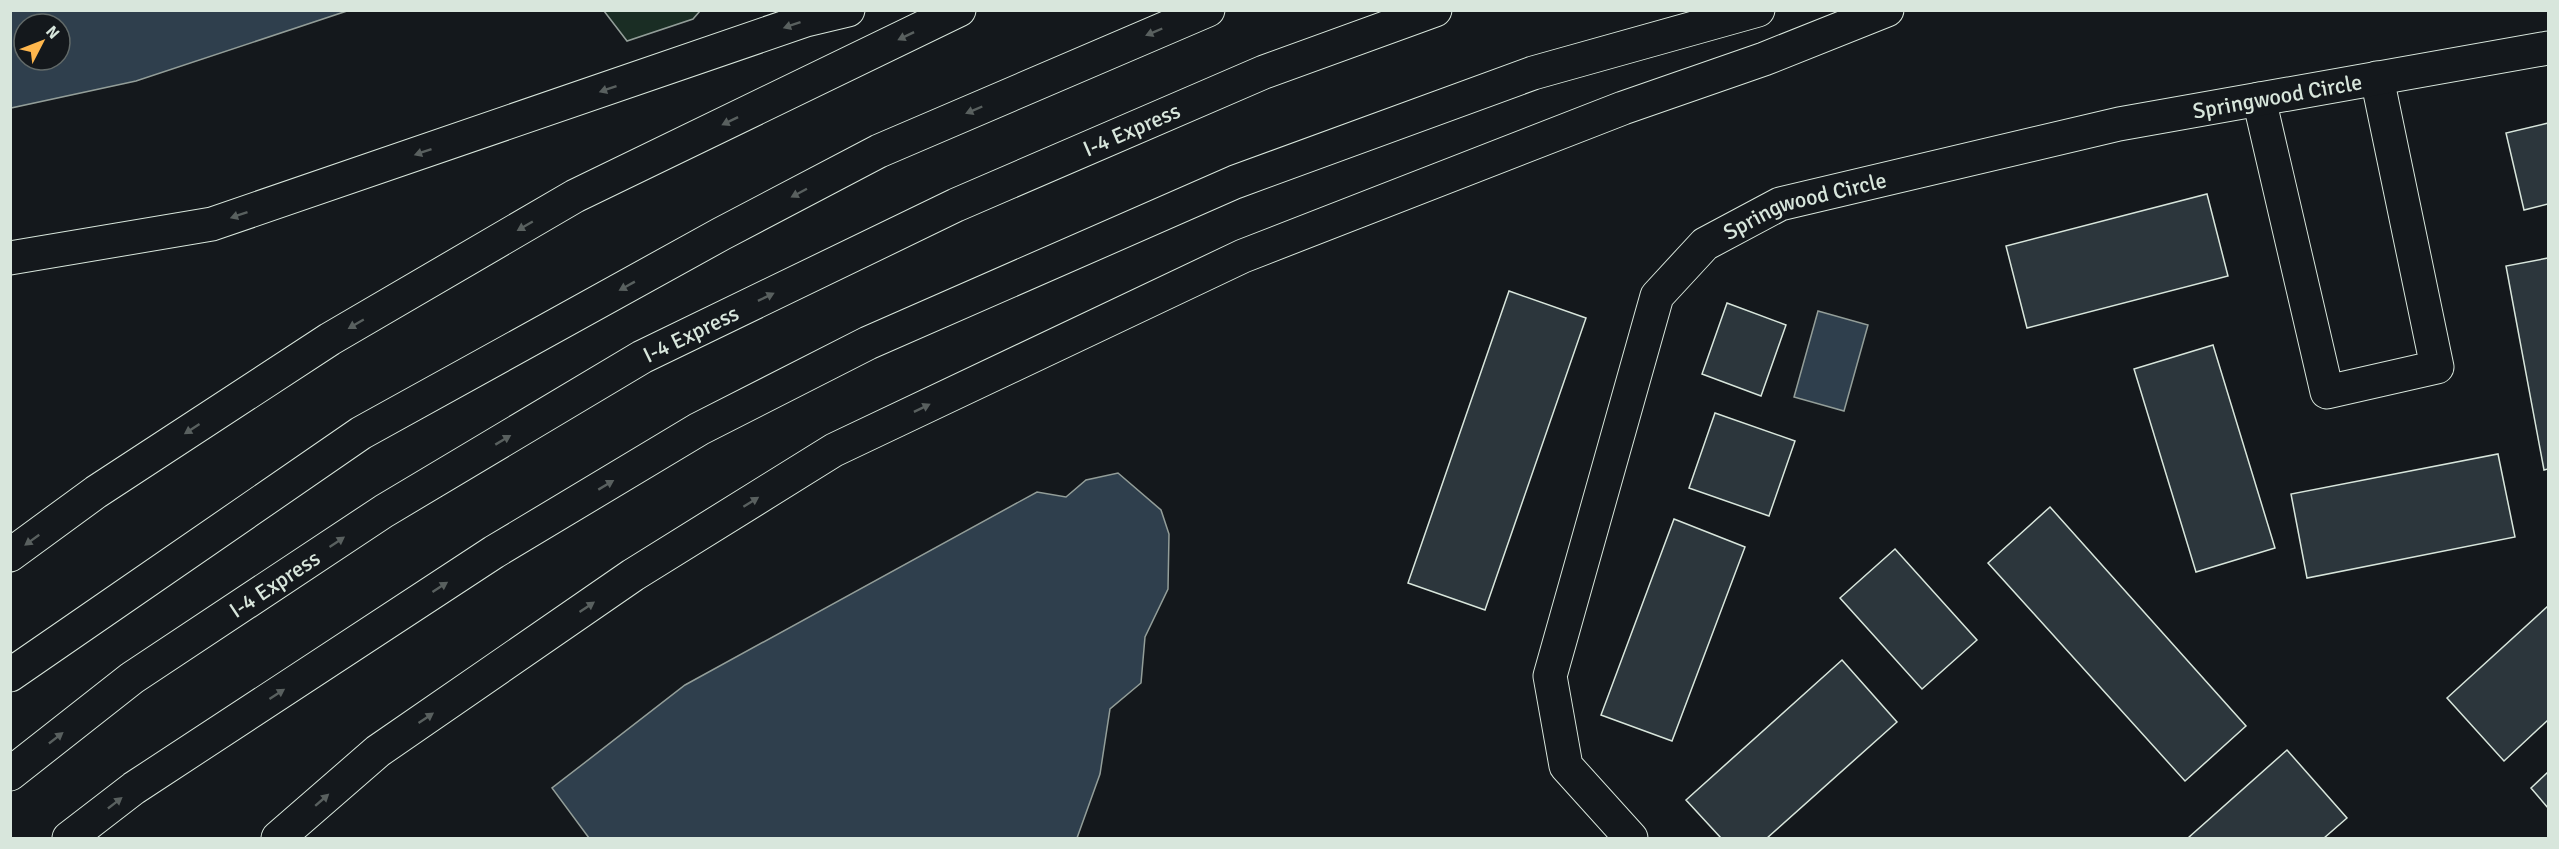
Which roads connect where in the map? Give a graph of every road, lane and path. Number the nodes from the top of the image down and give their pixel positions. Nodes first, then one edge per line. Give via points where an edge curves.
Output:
1 (848, 10) edge
2 (958, 10) edge
3 (1208, 10) edge
4 (1435, 10) edge
5 (1758, 10) edge
6 (1887, 10) edge
7 (2548, 48) edge
8 (2378, 78) junction
9 (2259, 99) junction
10 (10, 258) edge
11 (10, 555) edge
12 (10, 675) edge
13 (10, 774) edge
14 (69, 838) edge
15 (278, 838) edge
16 (1631, 838) edge

1 -> 10 main road via 806,20 212,224
2 -> 11 main road via 575,196 330,339 96,492
3 -> 12 main road via 879,151 361,433
13 -> 4 main road, I-4 Express via 132,678 384,511 642,357 956,205 1264,72
14 -> 5 main road via 134,788 494,552 699,429 868,343 1235,182 1533,73
15 -> 6 main road via 378,751 633,575 834,450 1243,256
7 - 8 main road, Springwood Circle
8 - 9 main road, Springwood Circle
8 - 9 main road via 2438,367 2328,392
9 - 16 main road, Springwood Circle via 2119,124 1780,204 1705,244 1657,296 1550,676 1566,766

